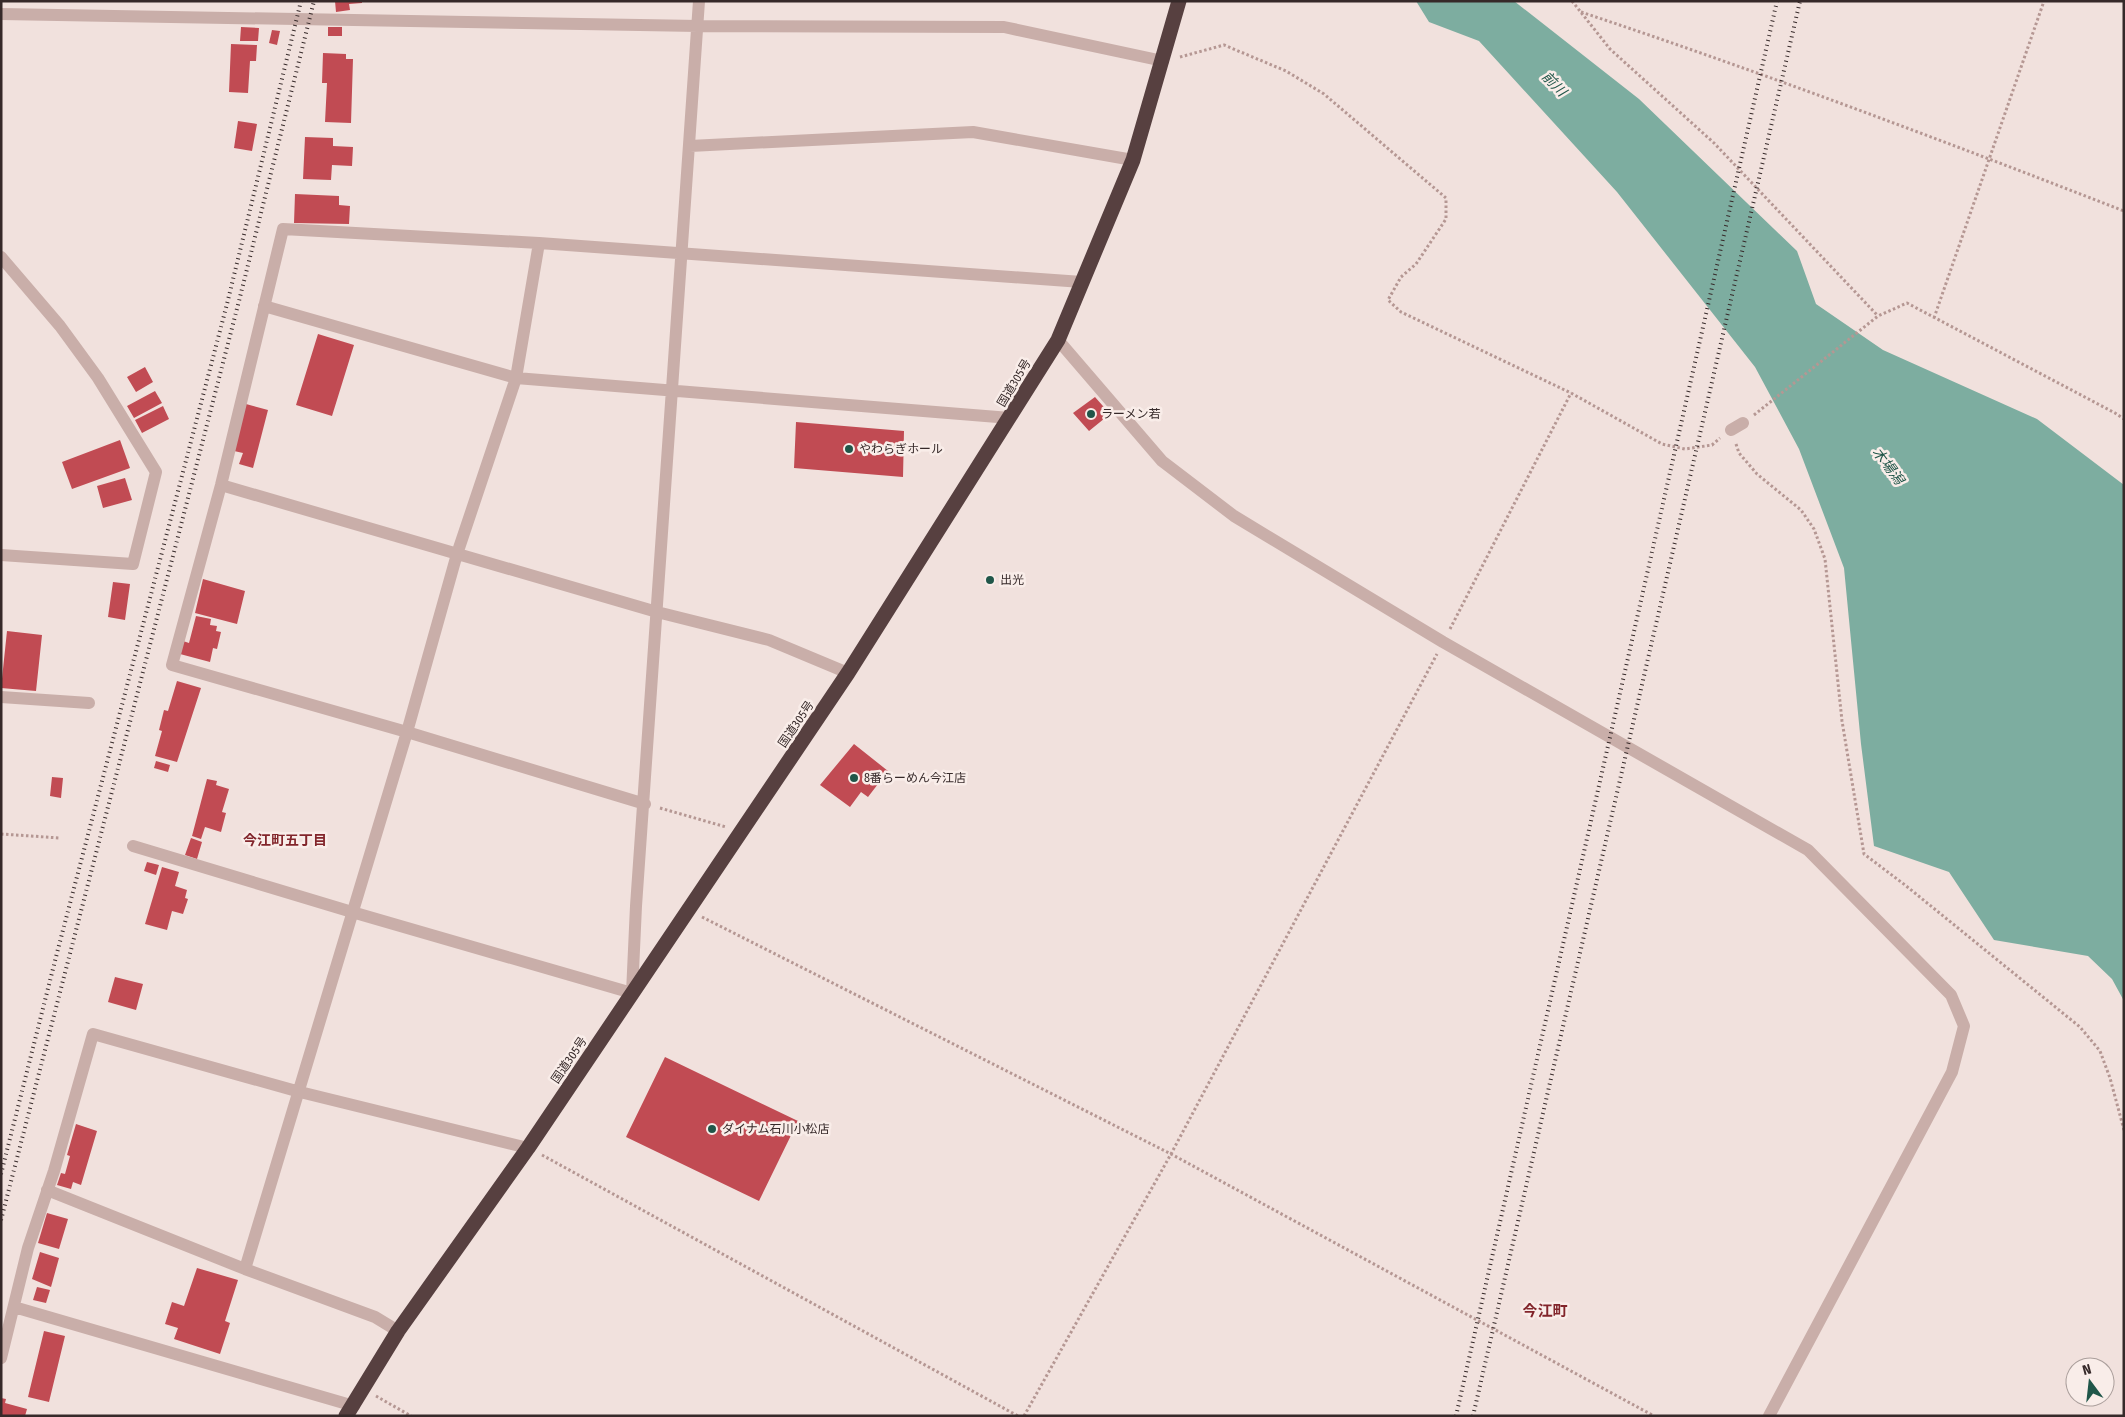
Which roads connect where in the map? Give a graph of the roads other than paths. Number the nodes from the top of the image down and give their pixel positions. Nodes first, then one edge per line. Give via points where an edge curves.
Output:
1 (699, 1) edge
2 (1179, 1) edge
3 (1, 14) edge
4 (698, 26) junction
5 (1163, 61) junction
6 (690, 146) junction
7 (1132, 160) junction
8 (539, 242) junction
9 (683, 252) junction
10 (1, 256) edge
11 (1082, 282) junction
12 (264, 306) junction
13 (1058, 340) junction
14 (516, 378) junction
15 (673, 391) junction
16 (1010, 418) junction
17 (1744, 423) road end
18 (1731, 430) road end
19 (221, 486) junction
20 (457, 554) junction
21 (1, 555) edge
22 (657, 612) junction
23 (848, 673) junction
24 (1, 697) edge
25 (89, 703) dead end
26 (407, 732) junction
27 (644, 804) junction
28 (133, 846) dead end
29 (352, 912) junction
30 (632, 993) junction
31 (300, 1092) junction
32 (528, 1148) junction
33 (47, 1190) junction
34 (245, 1270) junction
35 (14, 1307) junction
36 (398, 1331) junction
37 (1, 1358) edge
38 (350, 1411) edge
39 (1769, 1416) edge

1 - 4 street
2 - 5 highway, 国道305号
3 - 4 street
4 - 5 street via 1004,27
4 - 6 street
5 - 7 highway, 国道305号
6 - 7 street via 972,132
6 - 9 street
7 - 11 highway, 国道305号
8 - 9 street
8 - 12 street via 283,229
8 - 14 street
9 - 11 street
9 - 15 street
10 - 21 street via 60,326 98,378 156,472 133,564
11 - 13 highway, 国道305号
12 - 14 street
12 - 19 street
13 - 16 highway, 国道305号
13 - 39 street via 1162,461 1234,516 1443,642 1808,850 1951,995 1964,1026 1952,1072
14 - 15 street
14 - 20 street
15 - 16 street
15 - 22 street
16 - 23 highway, 国道305号
17 - 18 street
19 - 20 street
19 - 26 street via 172,665
20 - 22 street
20 - 26 street
22 - 23 street via 769,640
22 - 27 street
23 - 30 highway, 国道305号
24 - 25 street
26 - 27 street
26 - 29 street
27 - 30 street
28 - 29 street
29 - 30 street
29 - 31 street
30 - 32 highway, 国道305号
31 - 32 street
31 - 33 street via 93,1034
31 - 34 street
32 - 36 highway, 国道305号
33 - 34 street
33 - 35 street via 28,1248
34 - 36 street via 375,1317
35 - 37 street
35 - 38 street
36 - 38 highway, 国道305号

